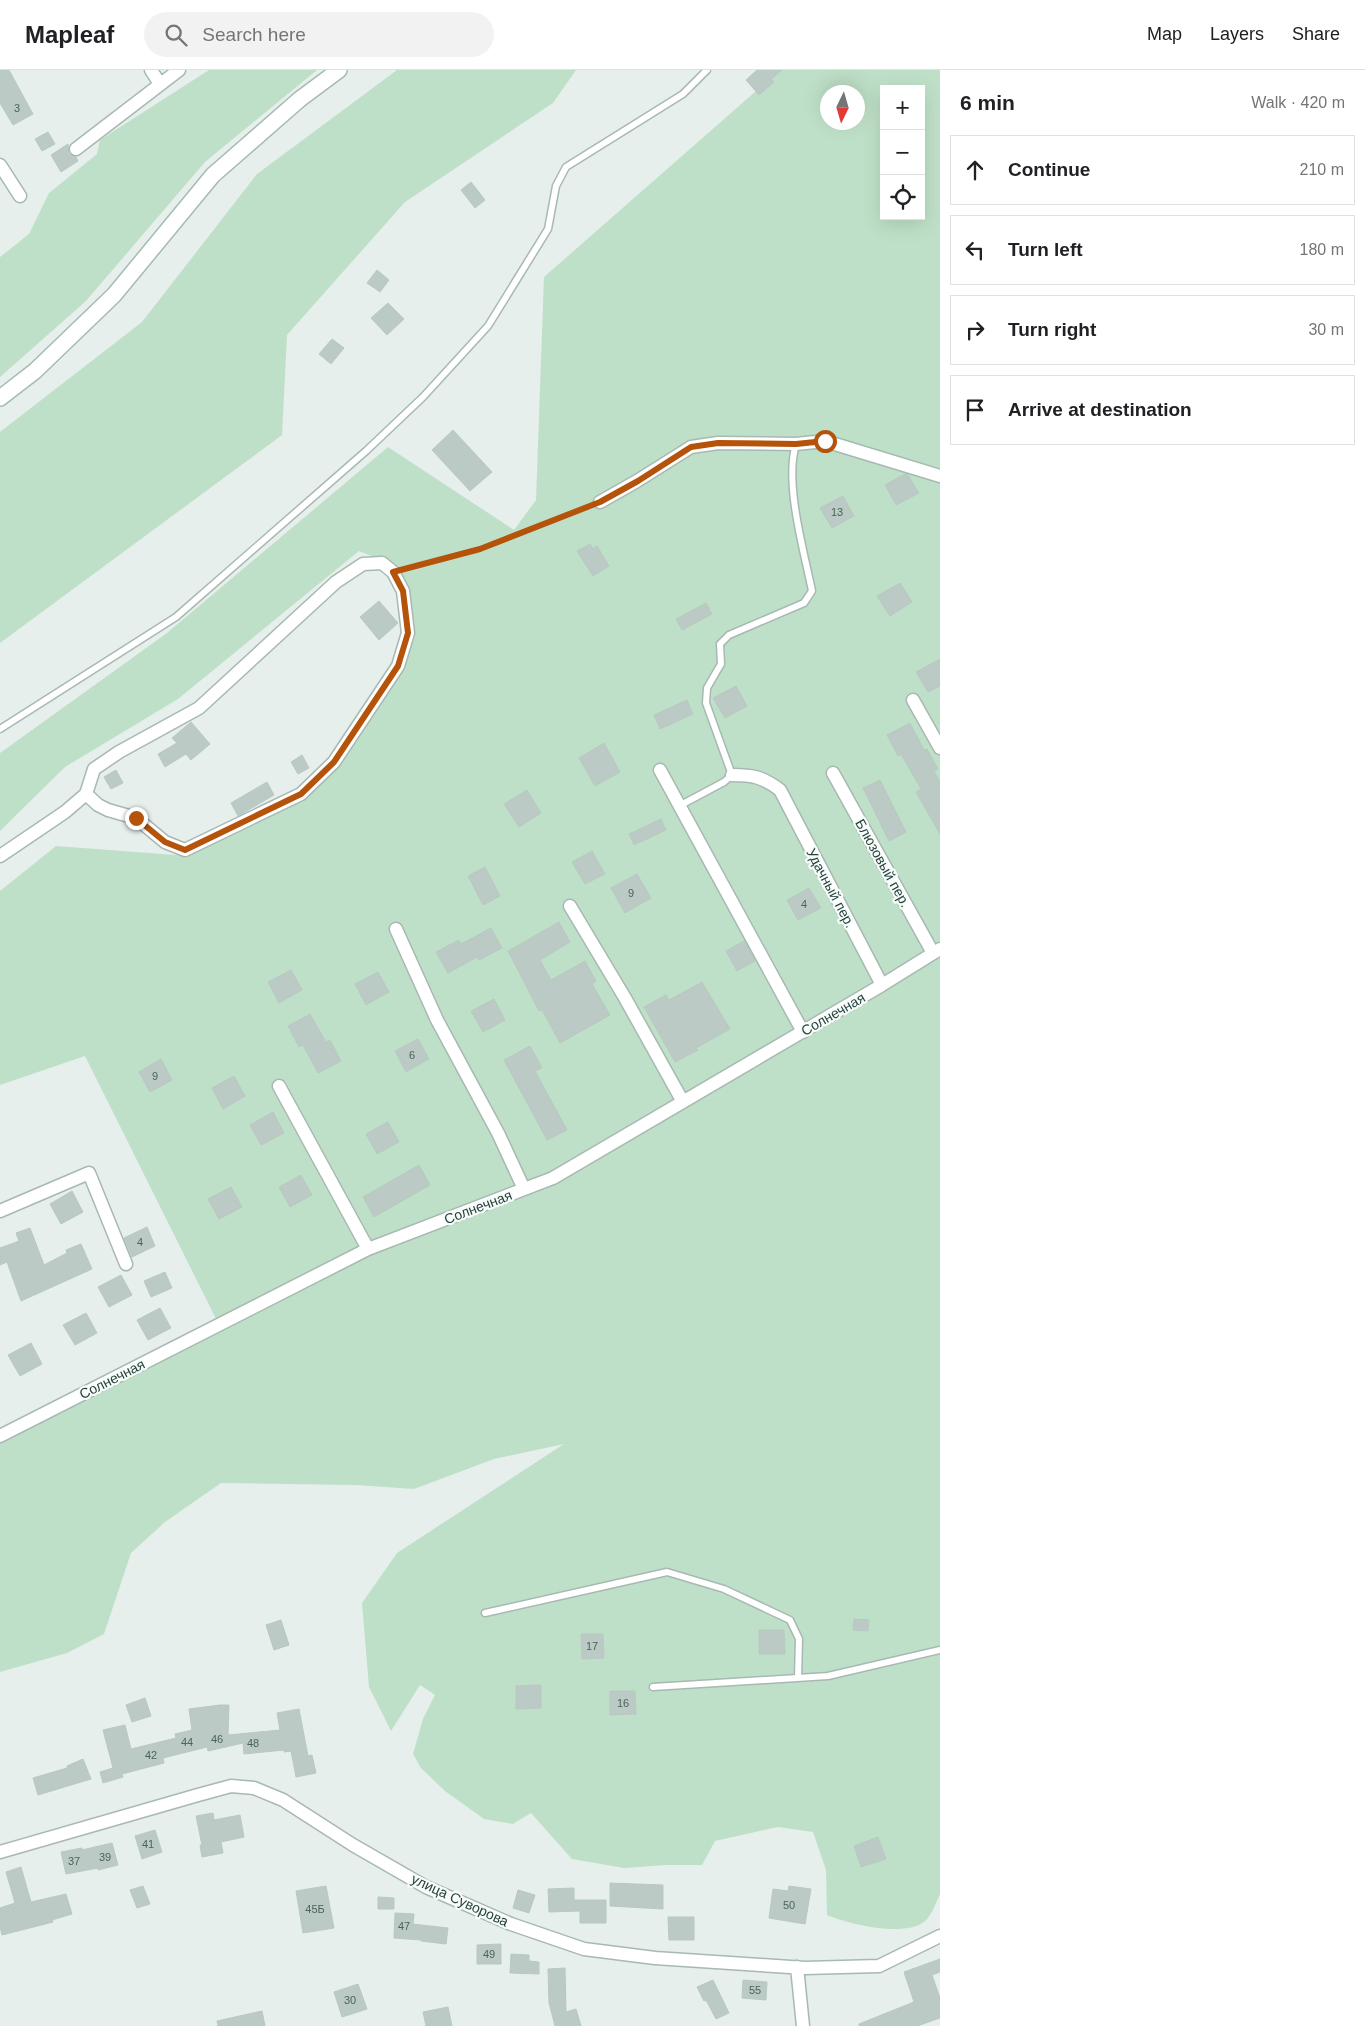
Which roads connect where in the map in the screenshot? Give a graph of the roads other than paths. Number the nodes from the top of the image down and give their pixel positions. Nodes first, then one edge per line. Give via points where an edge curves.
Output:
1 (151, 70) edge
2 (179, 70) edge
3 (338, 70) edge
4 (707, 70) edge
5 (160, 84) junction
6 (76, 149) dead end
7 (0, 165) edge
8 (20, 196) dead end
9 (0, 398) edge
10 (796, 444) junction
11 (940, 476) edge
12 (600, 502) road end
13 (913, 700) dead end
14 (0, 729) edge
15 (940, 748) edge
16 (660, 770) dead end
17 (833, 773) dead end
18 (732, 775) junction
19 (86, 794) junction
20 (679, 806) junction
21 (0, 856) edge
22 (570, 906) dead end
23 (396, 929) dead end
24 (937, 951) edge
25 (882, 985) junction
26 (803, 1032) junction
27 (280, 1086) dead end
28 (683, 1102) junction
29 (524, 1189) junction
30 (0, 1210) edge
31 (368, 1249) junction
32 (126, 1264) dead end
33 (0, 1436) edge
34 (485, 1612) dead end
35 (940, 1650) edge
36 (798, 1678) junction
37 (653, 1687) dead end
38 (0, 1852) edge
39 (940, 1936) edge
40 (797, 1967) junction
41 (803, 2026) edge

1 - 5 street
2 - 5 street
3 - 9 main road via 213,175 114,296 34,371
4 - 14 lane via 683,94 566,167 556,186 548,229 488,326 423,397 366,452 176,617
5 - 6 street
7 - 8 street
10 - 11 street via 825,441
10 - 12 street via 718,443 691,447
10 - 18 lane via 792,458 795,507 812,592 804,603 729,635 720,644 721,664 707,688 706,702
13 - 15 street
16 - 20 street
17 - 24 street, Блюзовый пер.
18 - 20 lane
18 - 25 street, Удачный пер. via 766,780 780,790
19 - 19 street via 108,810 136,818 165,842 185,850 301,794 334,762 398,666 408,633 403,591 393,572 382,564 363,564 336,582 199,708 94,769
19 - 21 street
20 - 26 street
22 - 28 street
23 - 29 street via 437,1020 498,1133
24 - 25 street, Солнечная
25 - 26 street, Солнечная
26 - 28 street, Солнечная
27 - 31 street
28 - 29 street, Солнечная via 552,1178
29 - 31 street, Солнечная
30 - 32 street via 89,1173
31 - 33 street, Солнечная
34 - 36 lane via 667,1572 724,1589 790,1620 799,1639
35 - 36 lane via 828,1676
36 - 37 lane
38 - 40 street, улица Суворова via 231,1786 254,1788 283,1800 426,1887 511,1924 584,1949 655,1958
39 - 40 street, улица Суворова via 879,1966
40 - 41 street

